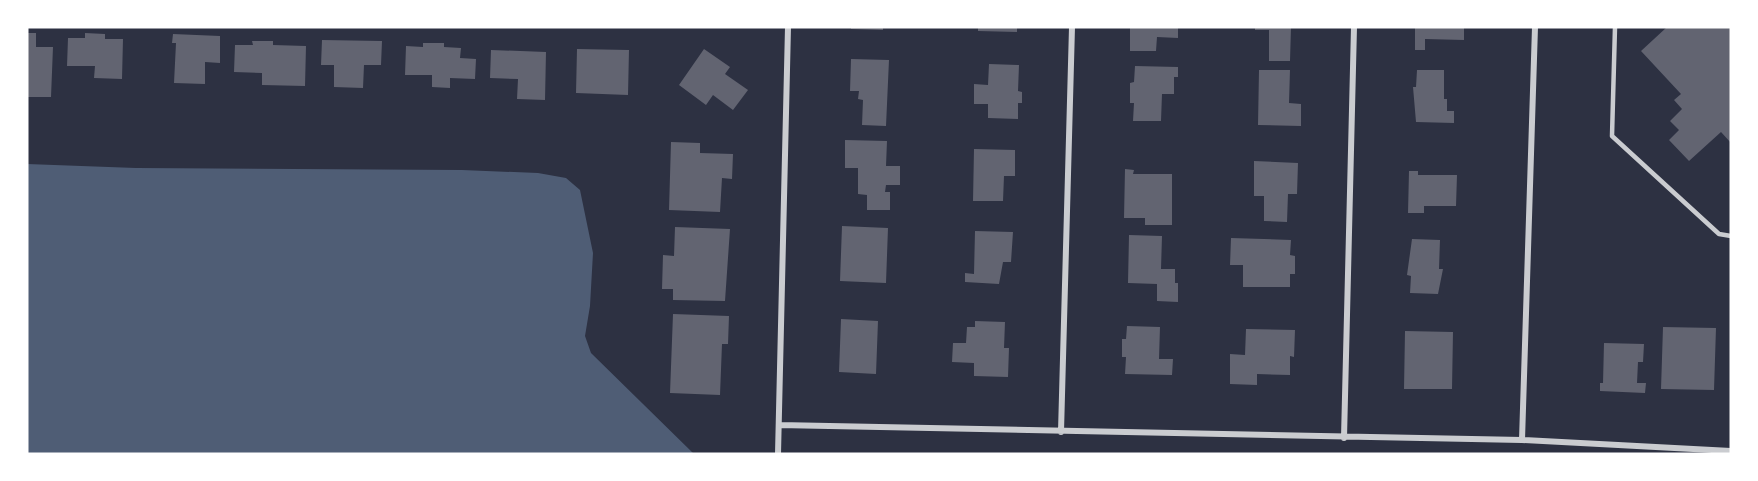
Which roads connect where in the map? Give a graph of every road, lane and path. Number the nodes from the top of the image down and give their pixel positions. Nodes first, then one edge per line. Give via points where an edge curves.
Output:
1 (788, 27) edge
2 (1072, 27) edge
3 (1354, 27) edge
4 (1536, 27) edge
5 (1615, 27) edge
6 (1731, 236) edge
7 (779, 425) junction
8 (1061, 432) junction
9 (1344, 438) junction
10 (1522, 440) junction
11 (1731, 451) edge
12 (778, 454) edge

1 - 7 street
2 - 8 street
3 - 9 street
4 - 10 street
5 - 6 lane via 1612,136 1719,234
7 - 8 street
7 - 12 street
8 - 9 street
9 - 10 street
10 - 11 street

